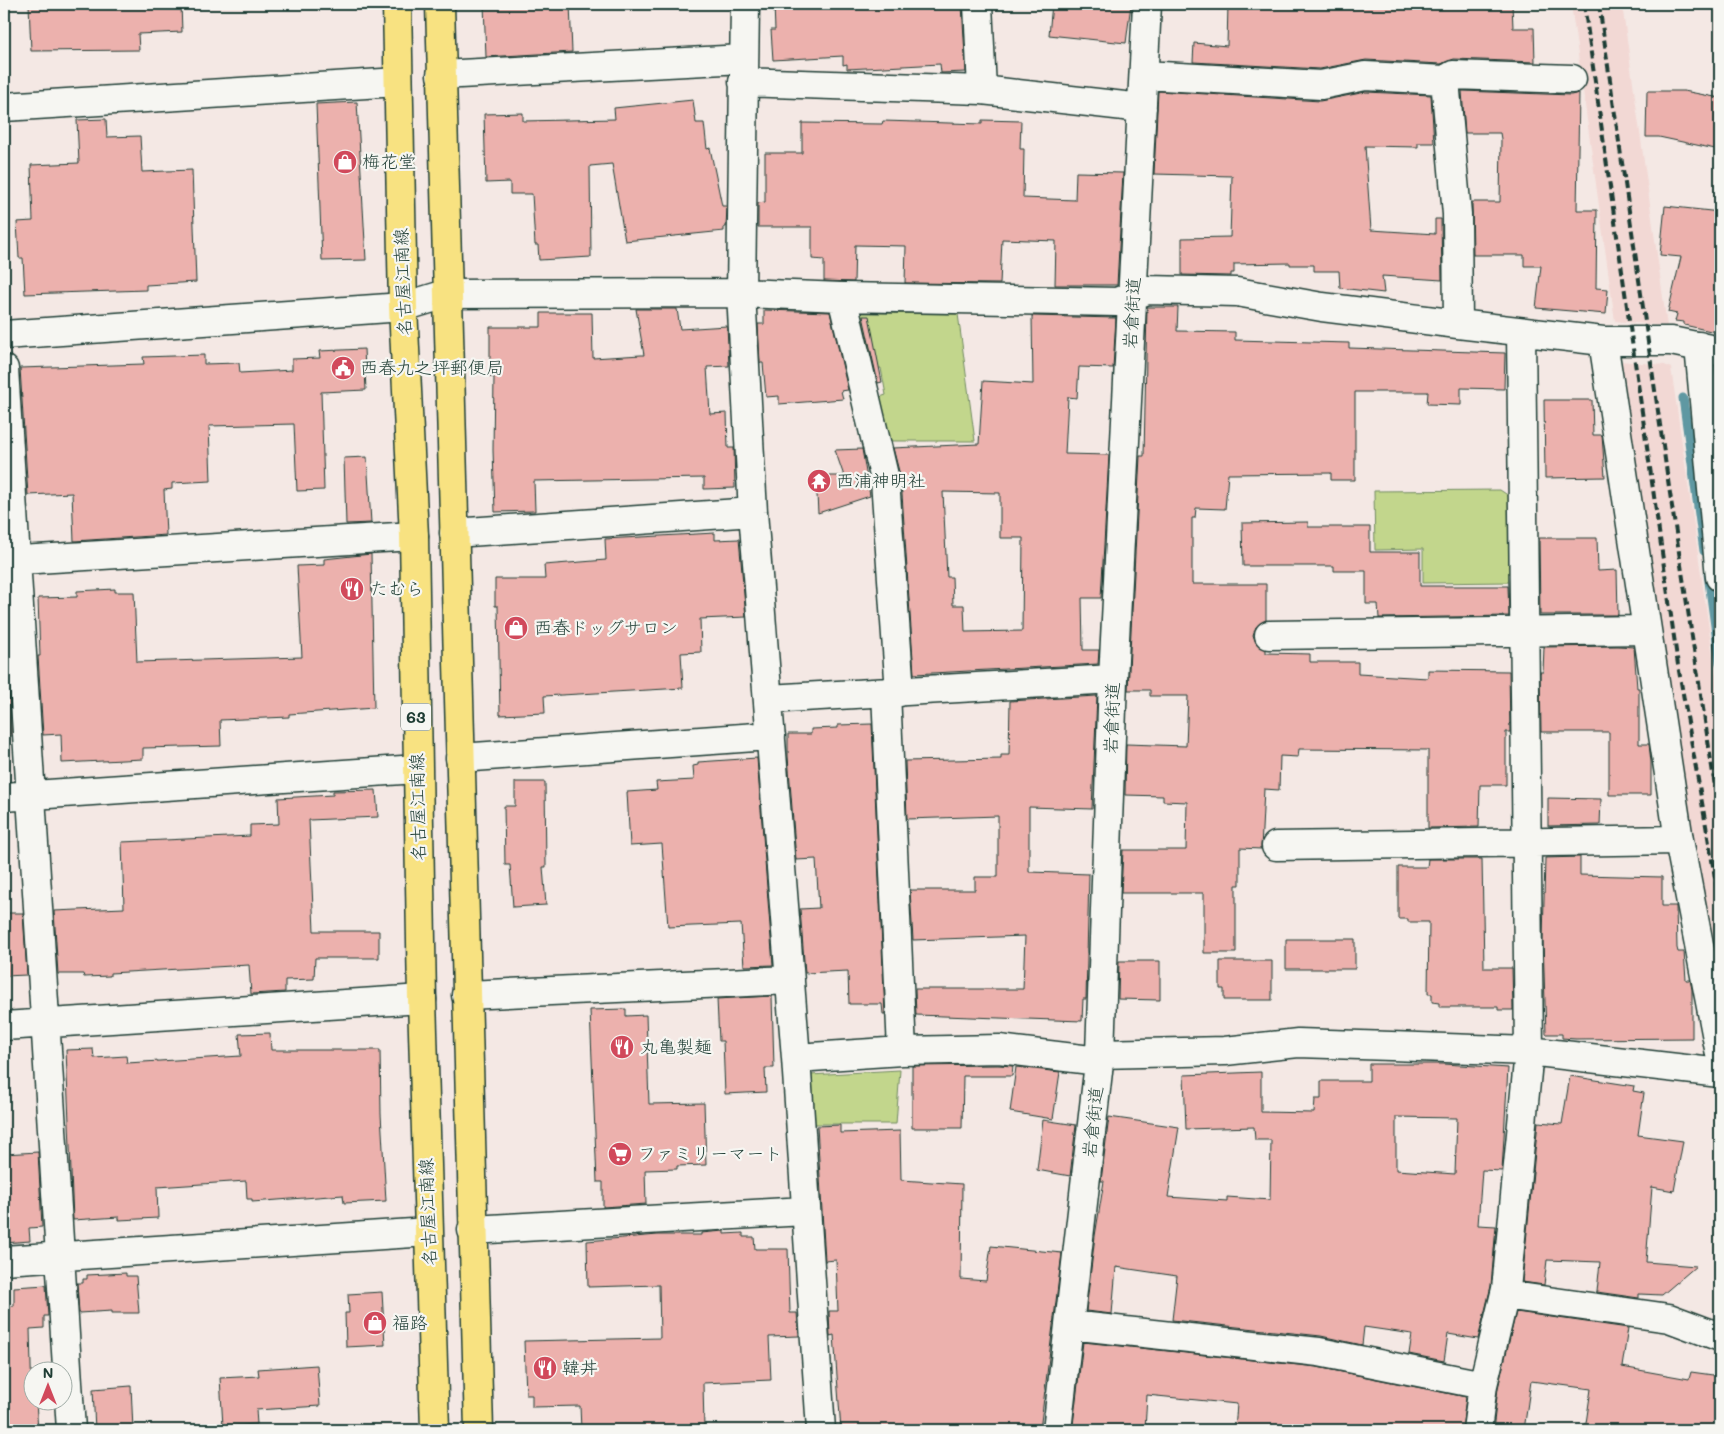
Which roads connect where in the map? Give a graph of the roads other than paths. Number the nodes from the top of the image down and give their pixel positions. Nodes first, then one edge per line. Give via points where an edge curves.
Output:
1 (397, 4) edge
2 (440, 4) edge
3 (744, 4) edge
4 (978, 4) edge
5 (1147, 4) edge
6 (743, 71) junction
7 (441, 75) junction
8 (1144, 75) junction
9 (1572, 79) dead end
10 (1445, 80) junction
11 (398, 82) junction
12 (982, 90) junction
13 (4, 107) edge
14 (1142, 108) junction
15 (741, 293) junction
16 (446, 294) junction
17 (842, 297) junction
18 (1133, 297) junction
19 (403, 307) junction
20 (1458, 324) junction
21 (1521, 332) junction
22 (4, 334) edge
23 (1603, 341) junction
24 (1710, 348) edge
25 (4, 369) edge
26 (754, 512) junction
27 (454, 532) junction
28 (414, 536) junction
29 (10, 560) edge
30 (1720, 568) edge
31 (1646, 630) junction
32 (1523, 632) junction
33 (1268, 635) dead end
34 (1113, 680) junction
35 (893, 692) junction
36 (768, 699) junction
37 (771, 736) junction
38 (460, 758) junction
39 (417, 769) junction
40 (31, 795) junction
41 (4, 797) edge
42 (1679, 840) junction
43 (1526, 842) junction
44 (1276, 846) dead end
45 (790, 980) junction
46 (466, 995) junction
47 (422, 999) junction
48 (46, 1024) junction
49 (4, 1026) edge
50 (902, 1051) junction
51 (1529, 1051) junction
52 (1720, 1054) edge
53 (796, 1058) junction
54 (1100, 1058) junction
55 (1720, 1073) edge
56 (805, 1211) junction
57 (472, 1230) junction
58 (428, 1232) junction
59 (60, 1256) junction
60 (4, 1260) edge
61 (1504, 1295) junction
62 (1070, 1325) junction
63 (1720, 1338) edge
64 (1483, 1385) junction
65 (72, 1430) edge
66 (435, 1430) edge
67 (478, 1430) edge
68 (821, 1430) edge
69 (1057, 1430) edge
70 (1477, 1430) edge

1 - 11 main road, 名古屋江南線 / 63
2 - 7 main road
3 - 6 street
4 - 12 street
5 - 8 street, 岩倉街道
6 - 7 street
6 - 12 street
6 - 15 street
7 - 16 main road
8 - 10 street via 1320,86 1365,76
8 - 14 street, 岩倉街道
9 - 10 street via 1453,75
10 - 20 street via 1457,214
11 - 13 street
11 - 19 main road, 名古屋江南線 / 63
12 - 14 street
14 - 18 street, 岩倉街道
15 - 16 street
15 - 17 street
15 - 26 street
16 - 19 street
16 - 27 main road
17 - 18 street via 1117,302
17 - 35 street via 885,480
18 - 20 street via 1147,290 1237,292 1322,307
18 - 34 street, 岩倉街道
19 - 22 street
19 - 28 main road, 名古屋江南線 / 63
20 - 21 street
21 - 23 street
21 - 32 street
23 - 24 street via 1671,342
23 - 31 street
24 - 30 street
25 - 29 street
26 - 27 street
26 - 36 street
27 - 38 main road
28 - 29 street
28 - 39 main road, 名古屋江南線 / 63
29 - 40 street
31 - 32 street
31 - 42 street
32 - 33 street
32 - 43 street
34 - 35 street
34 - 54 street, 岩倉街道
35 - 36 street
35 - 50 street
36 - 37 street
37 - 38 street
37 - 45 street
38 - 46 main road
39 - 40 street
39 - 47 main road, 名古屋江南線 / 63
40 - 41 street
40 - 48 street
42 - 43 street
42 - 52 street
43 - 44 street
43 - 51 street
45 - 46 street
45 - 53 street
46 - 57 main road
47 - 48 street
47 - 58 main road, 名古屋江南線 / 63
48 - 49 street
48 - 59 street
50 - 53 street
50 - 54 street via 999,1049
51 - 54 street via 1298,1044
51 - 55 street
51 - 61 street
53 - 56 street
54 - 62 street, 岩倉街道
56 - 57 street
56 - 68 street
57 - 67 main road
58 - 59 street
58 - 66 main road, 名古屋江南線 / 63
59 - 60 street
59 - 65 street
61 - 63 street via 1669,1318
61 - 64 street
62 - 64 street via 1319,1352
62 - 69 street, 岩倉街道
64 - 70 street

